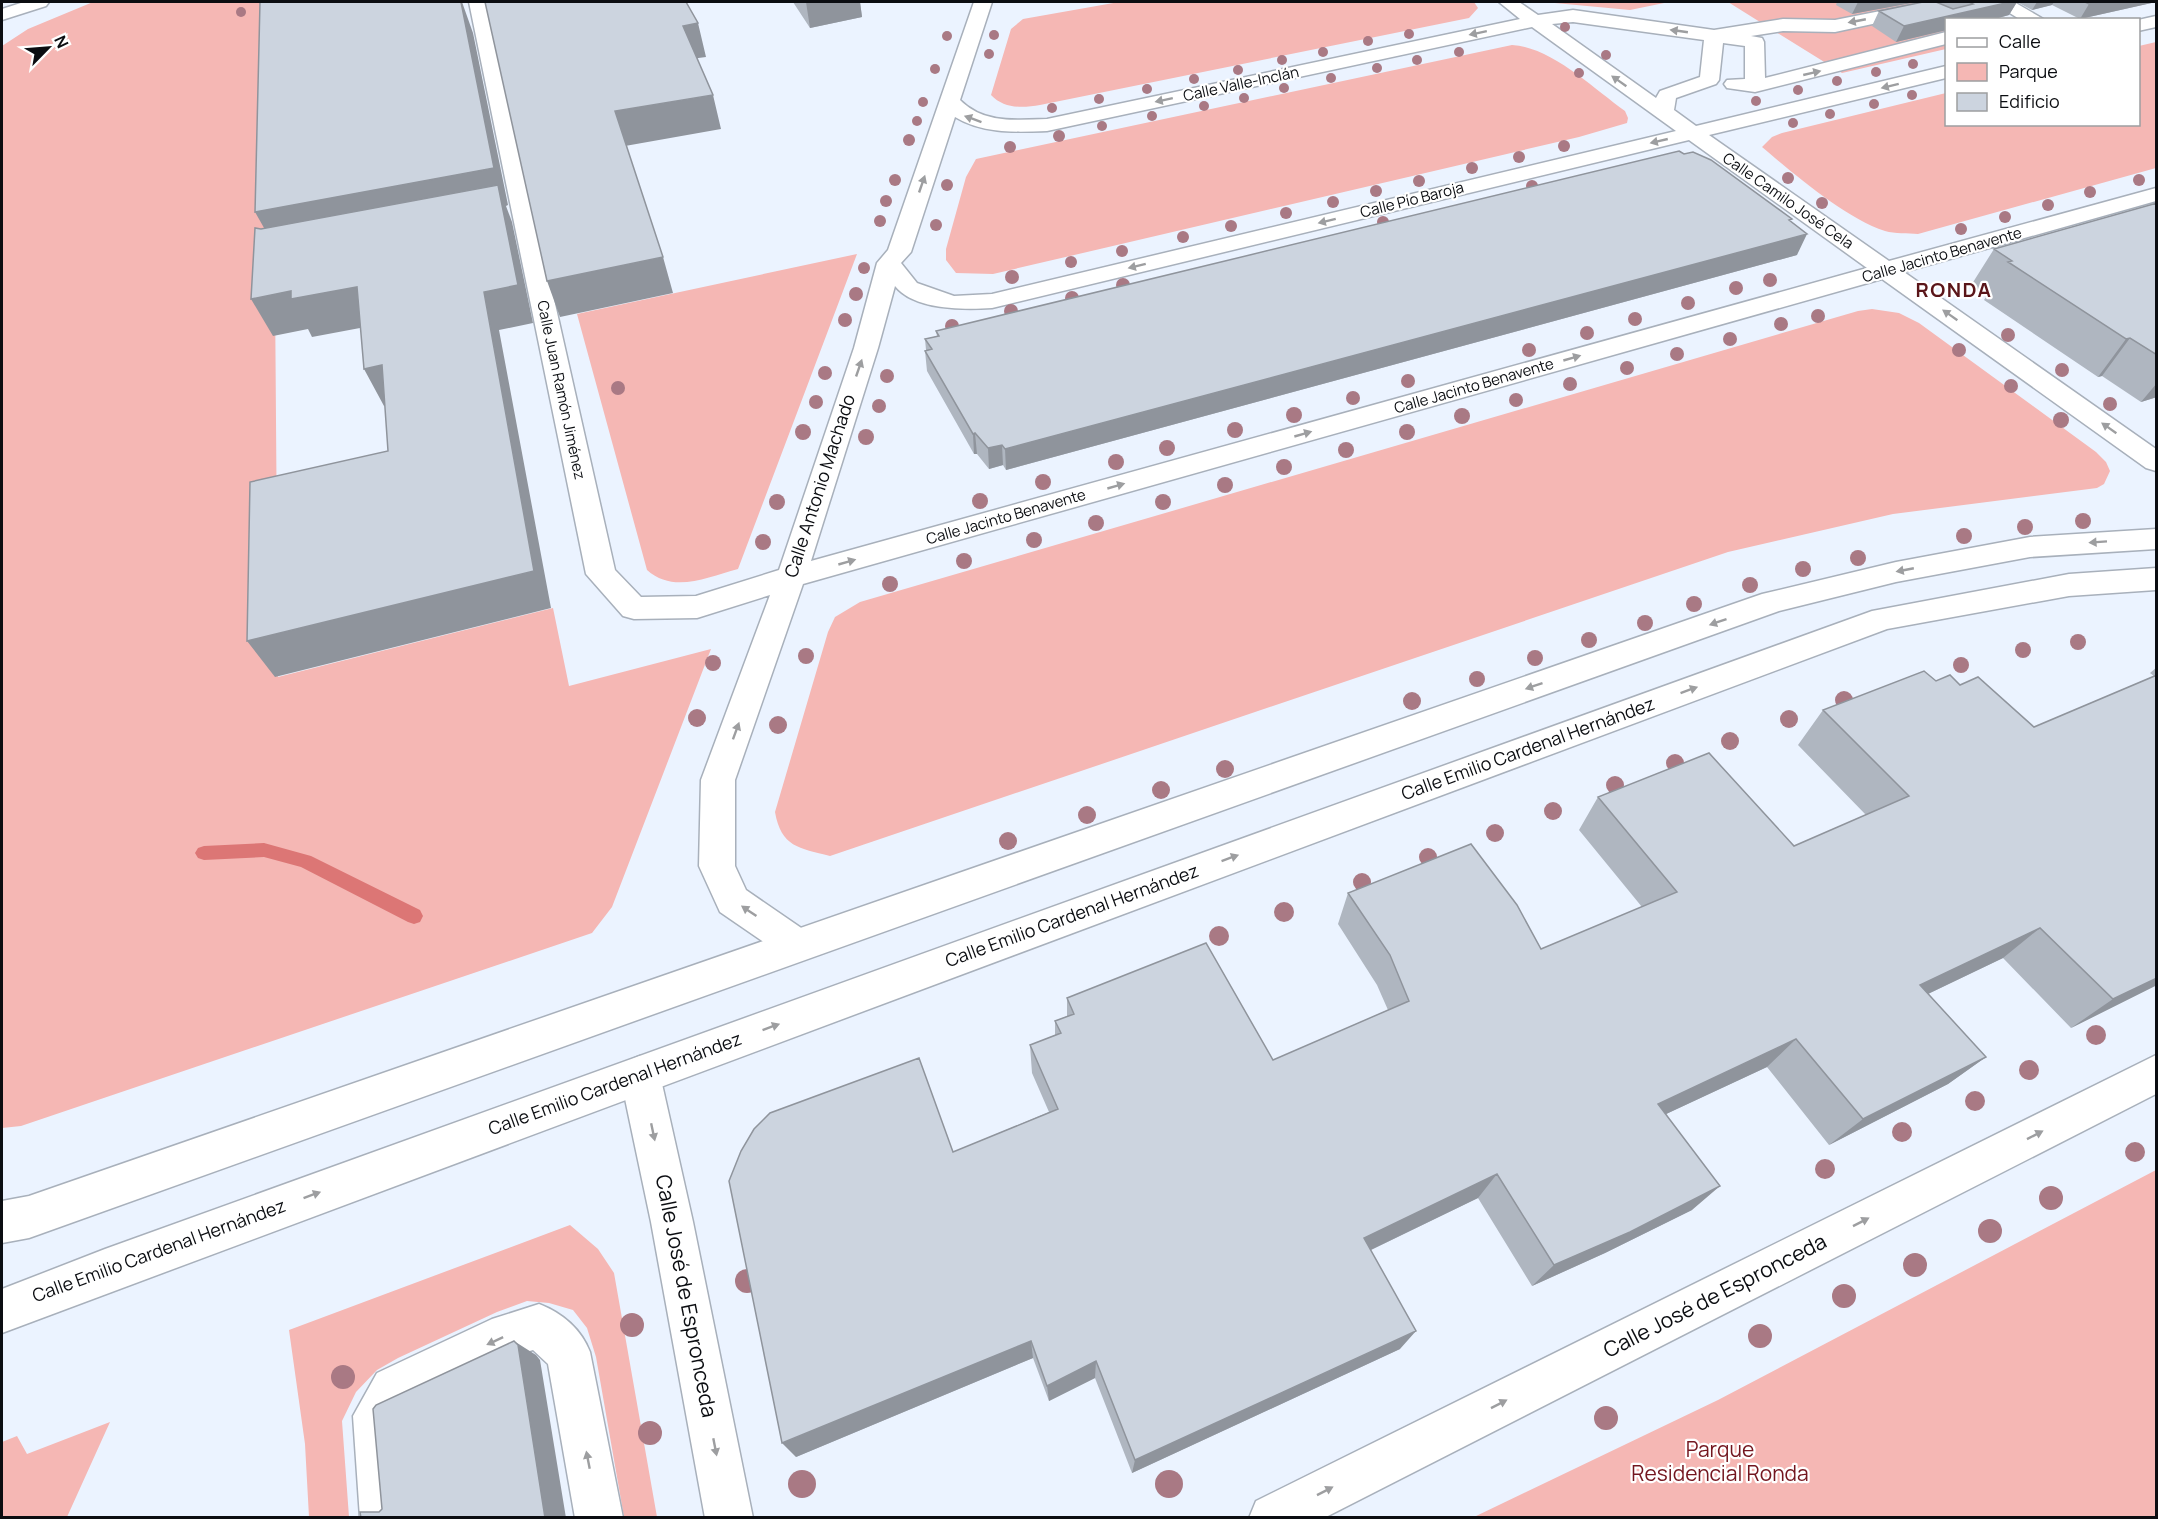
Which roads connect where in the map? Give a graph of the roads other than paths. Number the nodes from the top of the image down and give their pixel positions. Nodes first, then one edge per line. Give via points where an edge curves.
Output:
1 (40, 2) edge
2 (478, 2) edge
3 (983, 2) edge
4 (1508, 2) edge
5 (2001, 2) edge
6 (2, 15) edge
7 (1948, 18) edge
8 (2032, 18) edge
9 (1535, 21) junction
10 (2157, 21) edge
11 (2140, 26) edge
12 (1714, 36) junction
13 (1945, 39) edge
14 (1945, 72) edge
15 (1709, 80) junction
16 (1755, 86) junction
17 (951, 103) junction
18 (1663, 112) junction
19 (1692, 133) junction
20 (2157, 194) edge
21 (889, 263) junction
22 (1886, 270) junction
23 (2157, 462) edge
24 (2157, 539) edge
25 (791, 578) junction
26 (2157, 579) edge
27 (797, 945) junction
28 (2157, 1074) edge
29 (640, 1075) junction
30 (2, 1222) edge
31 (2, 1311) edge
32 (384, 1518) edge
33 (599, 1518) edge
34 (729, 1518) edge
35 (1273, 1518) edge

1 - 6 main road
2 - 25 main road, Calle Juan Ramón Jiménez via 512,213 601,574 634,608 697,607
3 - 17 main road, Calle Antonio Machado
4 - 9 main road, Calle Camilo José Cela
5 - 8 main road
7 -> 12 main road via 1926,8 1835,26 1783,26
12 -> 9 main road, Calle Valle-Inclán via 1573,16
9 -> 17 main road, Calle Valle-Inclán via 1047,125 1006,127 974,120 959,113
18 -> 9 main road, Calle Camilo José Cela
10 - 11 main road
12 - 15 main road
12 - 16 main road, Calle Valle-Inclán via 1755,42
16 -> 13 main road
14 -> 19 main road, Calle Pío Baroja
15 - 16 main road
15 - 18 main road via 1666,95
21 -> 17 main road, Calle Antonio Machado via 899,252
18 - 19 main road, Calle Camilo José Cela
19 -> 21 main road, Calle Pío Baroja via 992,301 952,303 909,288
19 - 22 main road, Calle Camilo José Cela
20 - 22 main road, Calle Jacinto Benavente
25 -> 21 main road, Calle Antonio Machado via 866,348
23 -> 22 main road, Calle Camilo José Cela
25 -> 22 main road, Calle Jacinto Benavente
24 -> 27 main road via 2030,547 1896,572 1773,603
27 -> 25 main road, Calle Antonio Machado via 733,901 717,866 718,780
29 -> 26 main road, Calle Emilio Cardenal Hernández via 1883,619 2069,585
27 - 30 main road via 29,1217
35 -> 28 main road, Calle José de Espronceda
31 -> 29 main road, Calle Emilio Cardenal Hernández
29 -> 34 main road, Calle José de Espronceda
33 -> 32 main road via 568,1352 539,1326 508,1335 393,1389 376,1416

